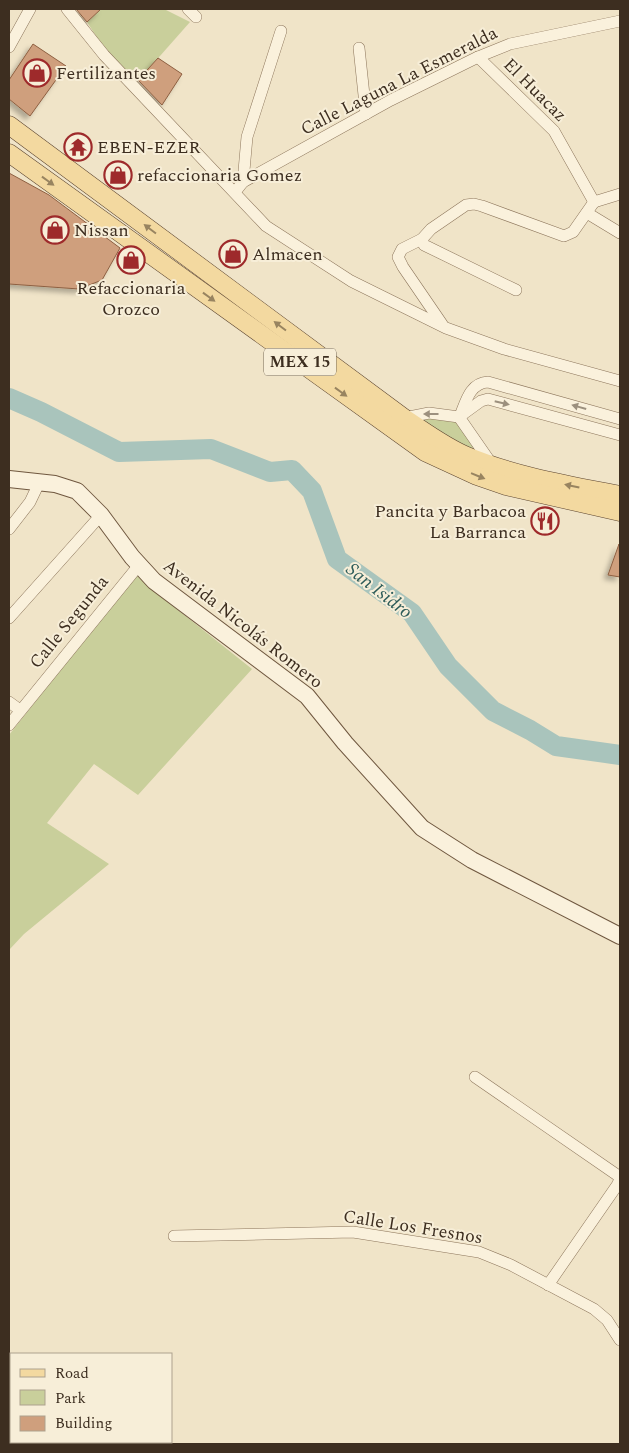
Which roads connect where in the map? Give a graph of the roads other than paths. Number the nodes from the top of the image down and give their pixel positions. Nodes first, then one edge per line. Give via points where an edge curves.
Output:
1 (30, 9) edge
2 (67, 9) edge
3 (188, 9) edge
4 (196, 17) dead end
5 (620, 21) edge
6 (281, 31) dead end
7 (9, 47) edge
8 (359, 48) dead end
9 (478, 57) junction
10 (366, 114) junction
11 (11, 129) edge
12 (9, 153) edge
13 (243, 182) junction
14 (235, 192) junction
15 (620, 194) edge
16 (594, 202) junction
17 (587, 213) junction
18 (620, 233) edge
19 (422, 239) junction
20 (516, 290) dead end
21 (444, 327) junction
22 (620, 381) edge
23 (538, 394) junction
24 (534, 410) junction
25 (459, 417) junction
26 (404, 418) junction
27 (620, 419) edge
28 (620, 434) edge
29 (493, 466) junction
30 (9, 479) edge
31 (40, 482) junction
32 (618, 508) edge
33 (101, 515) junction
34 (9, 529) edge
35 (139, 565) junction
36 (9, 618) edge
37 (9, 702) edge
38 (20, 710) junction
39 (9, 725) edge
40 (620, 936) edge
41 (475, 1077) dead end
42 (174, 1236) dead end
43 (548, 1285) junction
44 (620, 1340) edge

1 - 7 street
2 - 14 street via 104,55
3 - 4 street
5 - 9 street, Calle Laguna La Esmeralda via 510,44
6 - 13 street via 247,137
8 - 10 street
9 - 10 street, Calle Laguna La Esmeralda
9 - 16 street, El Huacaz via 554,131
10 - 13 street, Calle Laguna La Esmeralda
26 -> 11 main road, MEX 15
12 -> 32 main road, MEX 15 via 425,452 506,486
13 - 14 street, Calle Laguna La Esmeralda
14 - 21 street via 266,226 308,255
15 - 16 street
16 - 17 street
17 - 18 street
17 - 19 street via 574,232 564,236 474,204 466,205
19 - 20 street via 424,245
19 - 21 street via 402,249 398,257
21 - 22 street via 504,350
23 - 24 street
23 - 25 street via 480,382 473,387
27 -> 23 street
25 -> 24 street via 488,399
24 - 28 street
25 -> 26 street via 429,413
25 - 29 street
26 - 29 main road, MEX 15 via 465,455
32 -> 29 main road, MEX 15
30 - 31 street, Avenida Nicolás Romero
31 - 33 street, Avenida Nicolás Romero via 77,491
31 - 34 street via 30,502
33 - 35 street, Avenida Nicolás Romero
33 - 36 street
35 - 38 street, Calle Segunda
35 - 40 street, Avenida Nicolás Romero via 154,580 307,696 422,828 472,860
37 - 38 street
38 - 39 street, Calle Segunda
41 - 43 street via 620,1177
42 - 43 street, Calle Los Fresnos via 353,1232 479,1252
43 - 44 street, Calle Los Fresnos via 594,1309 607,1320

